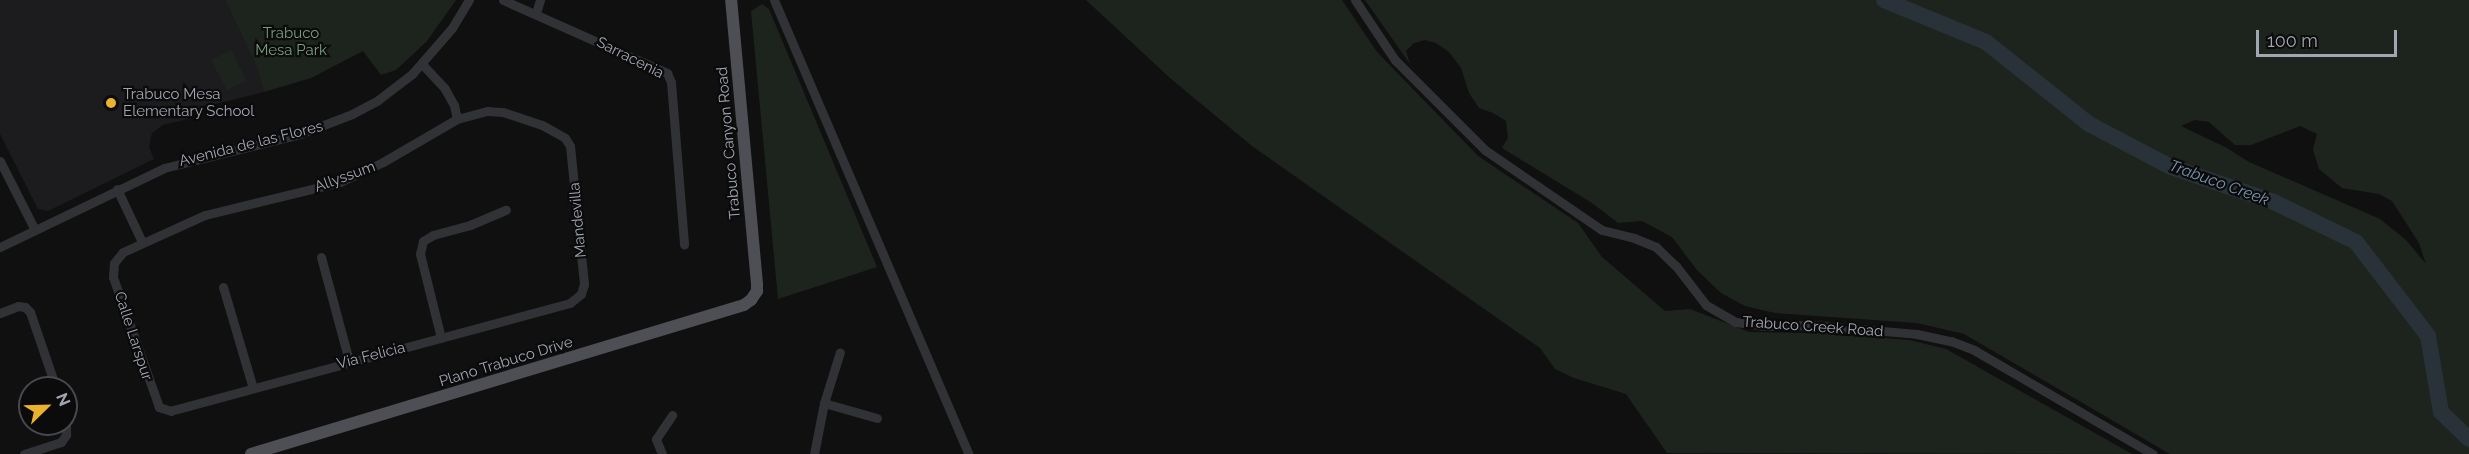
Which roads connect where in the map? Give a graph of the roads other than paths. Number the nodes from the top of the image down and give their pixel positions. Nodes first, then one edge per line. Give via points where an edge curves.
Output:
1 (469, 0) edge
2 (503, 0) edge
3 (540, 0) edge
4 (731, 0) edge
5 (774, 0) edge
6 (1354, 0) edge
7 (536, 13) junction
8 (422, 64) junction
9 (457, 119) junction
10 (570, 146) joint
11 (0, 160) edge
12 (117, 189) junction
13 (506, 210) dead end
14 (36, 230) junction
15 (142, 243) junction
16 (684, 244) dead end
17 (0, 247) edge
18 (321, 257) dead end
19 (114, 263) joint
20 (757, 284) joint
21 (223, 286) dead end
22 (582, 294) joint
23 (0, 313) edge
24 (441, 338) junction
25 (840, 352) dead end
26 (349, 361) junction
27 (52, 376) edge
28 (253, 388) junction
29 (824, 403) junction
30 (159, 407) joint
31 (672, 415) dead end
32 (878, 418) dead end
33 (65, 436) edge
34 (24, 454) edge
35 (251, 454) edge
36 (662, 454) edge
37 (814, 454) edge
38 (969, 454) edge
39 (2153, 454) edge

1 - 8 street, Avenida de las Flores
2 - 7 street, Sarracenia
3 - 7 street
4 - 20 main road, Trabuco Canyon Road
5 - 38 street
6 - 39 street, Trabuco Creek Road via 1395,60 1485,150 1602,230 1656,247 1706,305 1736,322 1917,334 1952,341
7 - 16 street, Sarracenia via 662,70 669,77
8 - 9 street via 445,89
8 - 12 street, Avenida de las Flores via 378,100 324,126 174,164
9 - 10 street, Allyssum via 487,111 503,112 542,125 565,138
9 - 15 street, Allyssum via 348,179 205,215
10 - 22 street, Mandevilla
11 - 14 street
12 - 14 street, Avenida de las Flores
12 - 15 street
13 - 24 street via 423,241 420,254
14 - 17 street, Avenida de las Flores
15 - 19 street, Allyssum via 123,252
18 - 26 street
19 - 30 street, Calle Larspur via 113,277
20 - 35 main road, Plano Trabuco Drive via 755,296 744,305
21 - 28 street
22 - 24 street, Via Felicia via 570,303
23 - 27 street via 25,307 32,316
24 - 26 street, Via Felicia
25 - 29 street
26 - 28 street, Via Felicia
28 - 30 street, Via Felicia via 171,411
29 - 32 street
29 - 37 street
31 - 36 street via 656,439
33 - 34 street via 58,444

